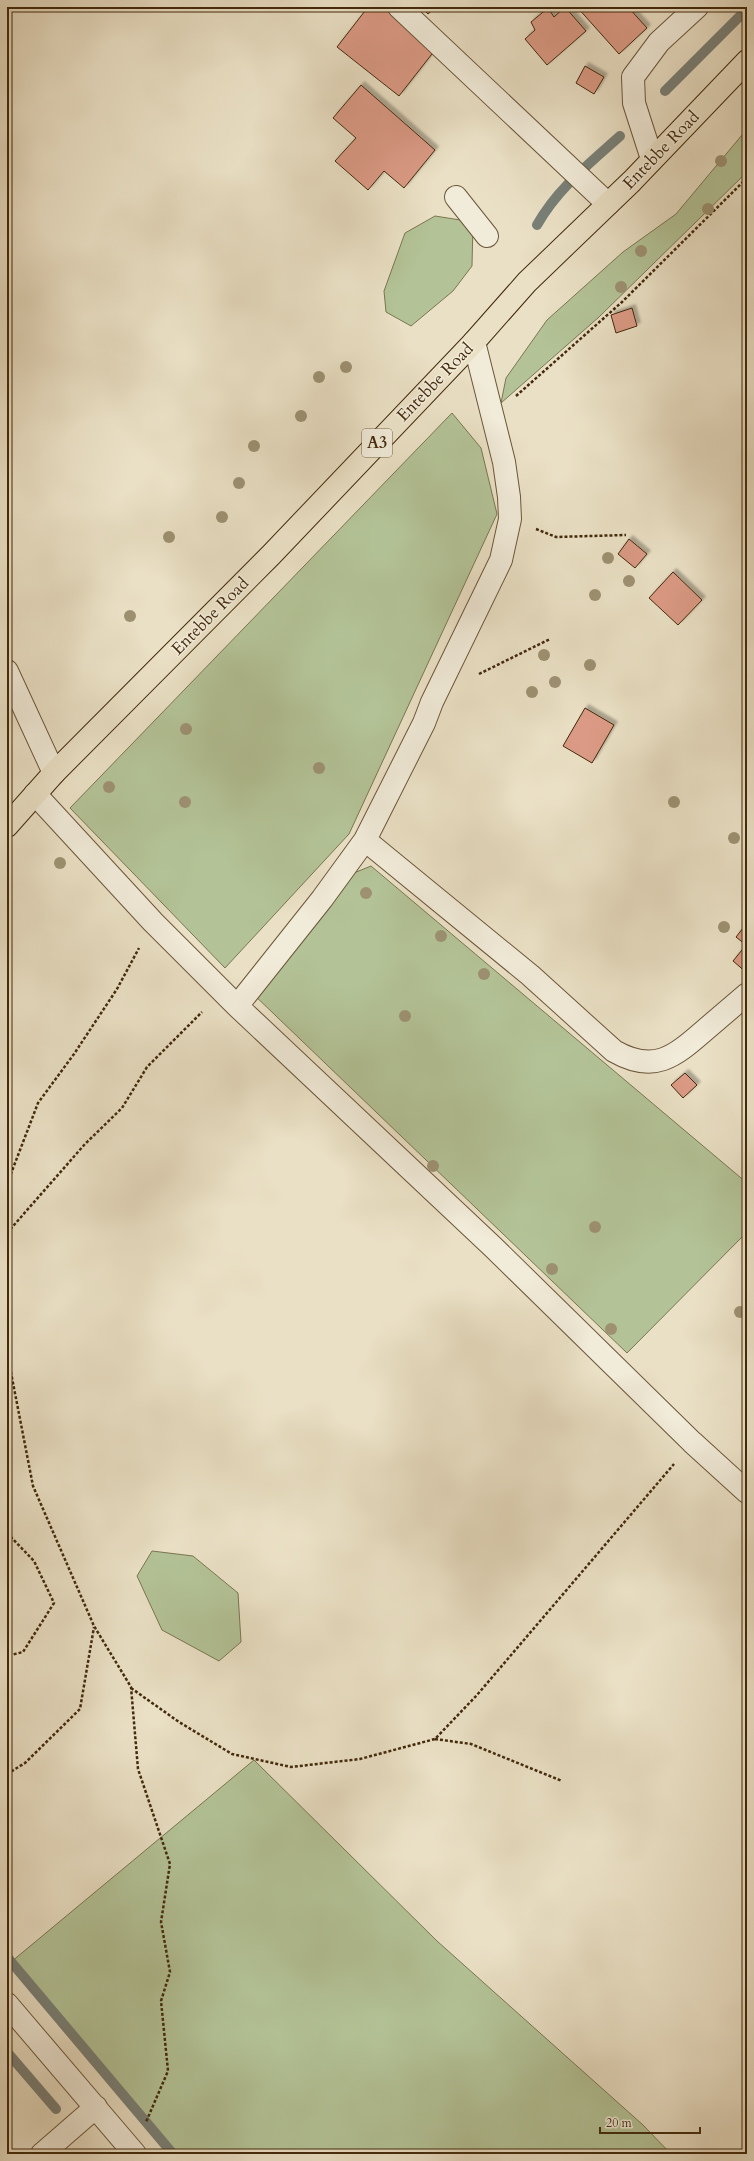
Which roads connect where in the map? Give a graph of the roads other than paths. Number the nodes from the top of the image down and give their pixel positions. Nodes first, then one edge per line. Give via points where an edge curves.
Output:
1 (399, 7) edge
2 (696, 7) edge
3 (747, 61) edge
4 (652, 158) junction
5 (456, 197) dead end
6 (608, 204) junction
7 (487, 236) dead end
8 (474, 342) junction
9 (7, 671) edge
10 (54, 773) junction
11 (35, 794) junction
12 (7, 826) edge
13 (365, 840) junction
14 (747, 994) edge
15 (230, 999) junction
16 (747, 1492) edge
17 (7, 2004) edge
18 (96, 2107) junction
19 (135, 2153) edge
20 (42, 2154) edge

1 - 6 street
2 - 4 street via 659,42 633,77 634,103
3 - 4 main road, Entebbe Road / A3
4 - 6 main road, Entebbe Road / A3
5 - 7 street
6 - 8 main road, Entebbe Road / A3 via 527,282
8 - 10 main road, Entebbe Road / A3 via 271,555
8 - 13 street via 504,462 510,519 501,560
9 - 10 street
10 - 11 main road, Entebbe Road / A3
11 - 12 main road, Entebbe Road / A3
11 - 15 street via 153,922
13 - 14 street via 530,975 614,1052 629,1060 663,1060 679,1052
13 - 15 street via 322,899
15 - 16 street via 493,1247 692,1442
17 - 18 street
18 - 19 street
18 - 20 street

